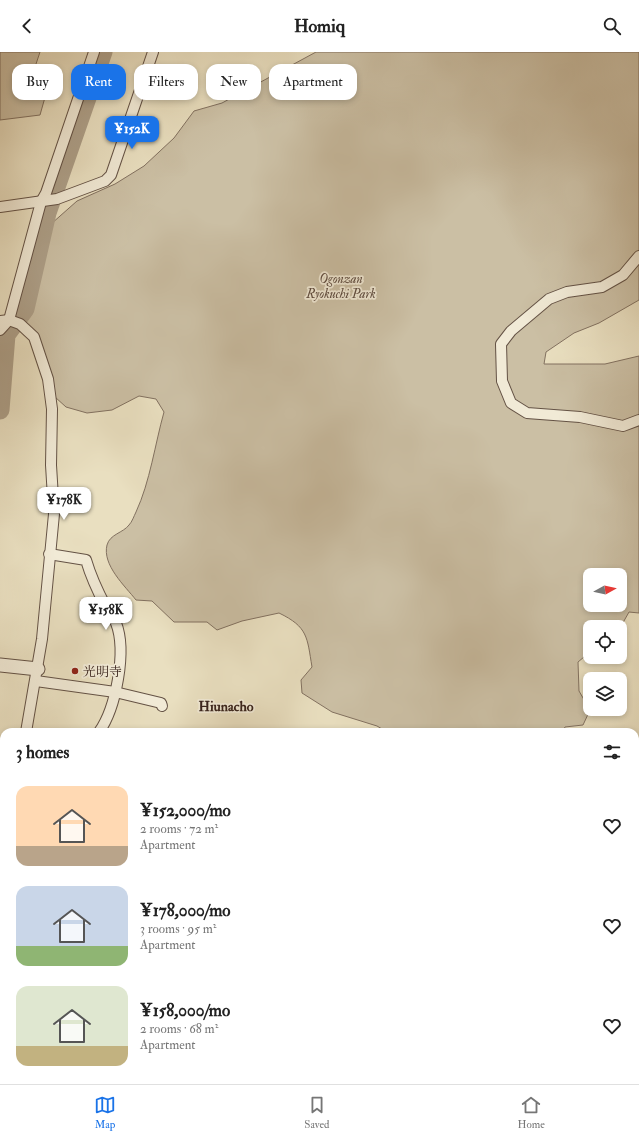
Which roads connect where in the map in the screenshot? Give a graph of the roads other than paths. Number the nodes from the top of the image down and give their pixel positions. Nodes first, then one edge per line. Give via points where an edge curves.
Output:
1 (94, 52) edge
2 (152, 52) edge
3 (48, 201) junction
4 (0, 207) edge
5 (639, 256) edge
6 (6, 320) edge
7 (0, 330) edge
8 (639, 420) edge
9 (49, 554) junction
10 (0, 665) edge
11 (37, 675) junction
12 (115, 692) junction
13 (162, 706) dead end
14 (27, 728) edge
15 (102, 728) edge

1 - 3 street via 46,193
2 - 3 street via 111,175 105,181
3 - 4 street
3 - 6 street
5 - 8 street via 624,275 602,287 567,292 550,299 511,331 501,344 502,381 511,402 528,413 580,417 623,426
6 - 7 street
6 - 9 street via 20,324 34,336 48,379 52,409 51,465 54,514
9 - 11 street
9 - 12 street via 86,560 92,581 116,623 120,640
10 - 11 street
11 - 12 street
11 - 14 street
12 - 13 street via 161,703
12 - 15 street

